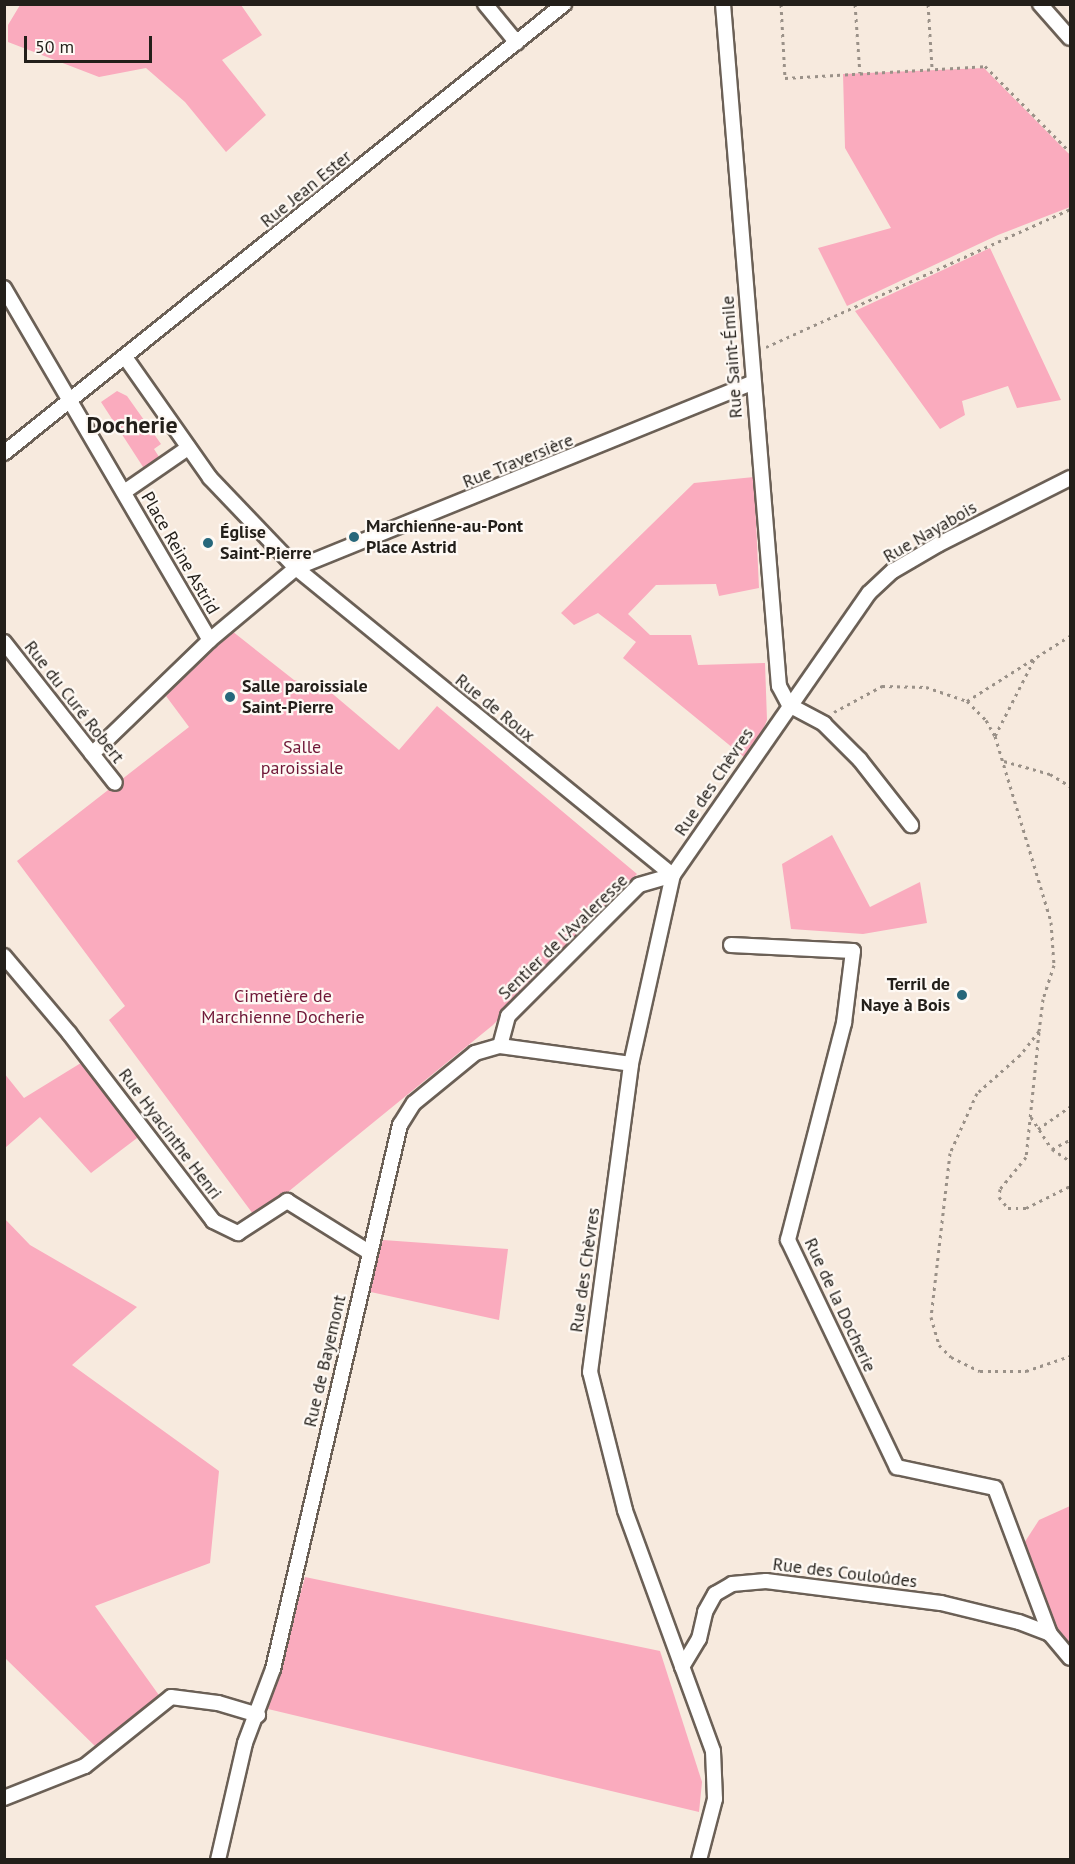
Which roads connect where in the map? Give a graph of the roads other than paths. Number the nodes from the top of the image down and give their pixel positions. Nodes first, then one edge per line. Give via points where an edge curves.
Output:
1 (485, 4) edge
2 (564, 4) edge
3 (723, 4) edge
4 (1040, 4) edge
5 (1071, 38) edge
6 (517, 43) junction
7 (4, 288) edge
8 (125, 357) junction
9 (752, 383) junction
10 (71, 401) junction
11 (189, 448) junction
12 (4, 453) edge
13 (1071, 478) edge
14 (124, 492) junction
15 (296, 568) junction
16 (210, 640) junction
17 (4, 642) edge
18 (789, 705) junction
19 (92, 754) junction
20 (115, 783) dead end
21 (911, 825) dead end
22 (673, 875) junction
23 (731, 945) dead end
24 (4, 956) edge
25 (500, 1046) junction
26 (631, 1064) junction
27 (369, 1252) junction
28 (1050, 1634) junction
29 (1071, 1658) edge
30 (682, 1667) junction
31 (258, 1714) junction
32 (4, 1798) edge
33 (218, 1860) edge
34 (699, 1860) edge

1 - 6 street
2 - 6 street, Rue Jean Ester
3 - 9 street, Rue Saint-Émile
4 - 5 street
6 - 8 street, Rue Jean Ester
7 - 10 street, Place Reine Astrid
8 - 10 street, Rue Jean Ester
8 - 11 street
9 - 15 street, Rue Traversière
9 - 18 street, Rue Saint-Émile via 778,686
10 - 12 street, Rue Jean Ester
10 - 14 street, Place Reine Astrid
11 - 14 street
11 - 15 street via 210,478
13 - 18 street, Rue Nayabois via 893,571 849,617
14 - 16 street, Place Reine Astrid
15 - 16 street, Place Reine Astrid
15 - 22 street, Rue de Roux
16 - 19 street
17 - 19 street, Rue du Curé Robert
18 - 21 street via 820,722 860,760
18 - 22 street, Rue des Chèvres
19 - 20 street, Rue du Curé Robert
22 - 25 street, Sentier de l'Avaleresse via 639,885 508,1017
22 - 26 street, Rue des Chèvres
23 - 28 street, Rue de la Docherie via 853,951 844,1023 788,1240 897,1467 995,1488
24 - 27 street, Rue Hyacinthe Henri via 69,1033 213,1221 238,1233 287,1201
25 - 26 street, Rue de Bayemont
25 - 27 street, Rue de Bayemont via 476,1053 414,1103 400,1125
26 - 30 street, Rue des Chèvres via 590,1372 625,1510
27 - 31 street, Rue de Bayemont via 273,1669
28 - 29 street
28 - 30 street, Rue des Couloûdes via 941,1603 755,1582 732,1584 715,1594 705,1612 697,1643
30 - 34 street, Rue des Chèvres via 714,1751 715,1799
31 - 32 street via 218,1702 171,1697 85,1766
31 - 33 street, Rue de Bayemont via 245,1743

